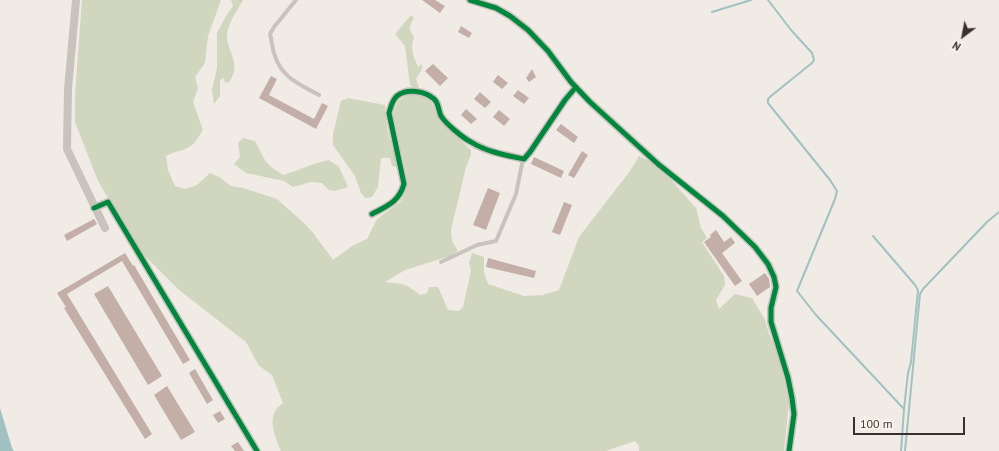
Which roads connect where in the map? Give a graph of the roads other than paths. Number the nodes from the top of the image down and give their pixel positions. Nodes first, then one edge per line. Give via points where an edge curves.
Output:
1 (76, 0) edge
2 (296, 0) edge
3 (470, 0) edge
4 (576, 87) junction
5 (319, 95) dead end
6 (524, 159) junction
7 (94, 208) junction
8 (372, 214) dead end
9 (105, 228) dead end
10 (441, 262) dead end
11 (257, 451) edge
12 (789, 451) edge

1 - 7 street via 68,89 66,149
2 - 5 lane via 270,34 275,56 282,71 291,80
3 - 4 street via 496,8 528,30
4 - 6 street
4 - 12 street via 658,164 723,216 755,247 768,264 776,287 771,322 788,378 794,414
6 - 8 street via 487,151 470,142 441,116 434,99 413,91 404,93 397,96 389,113 404,184 402,192 396,200
6 - 10 lane via 516,194 496,241 477,245
7 - 9 street
7 - 11 street via 108,202

